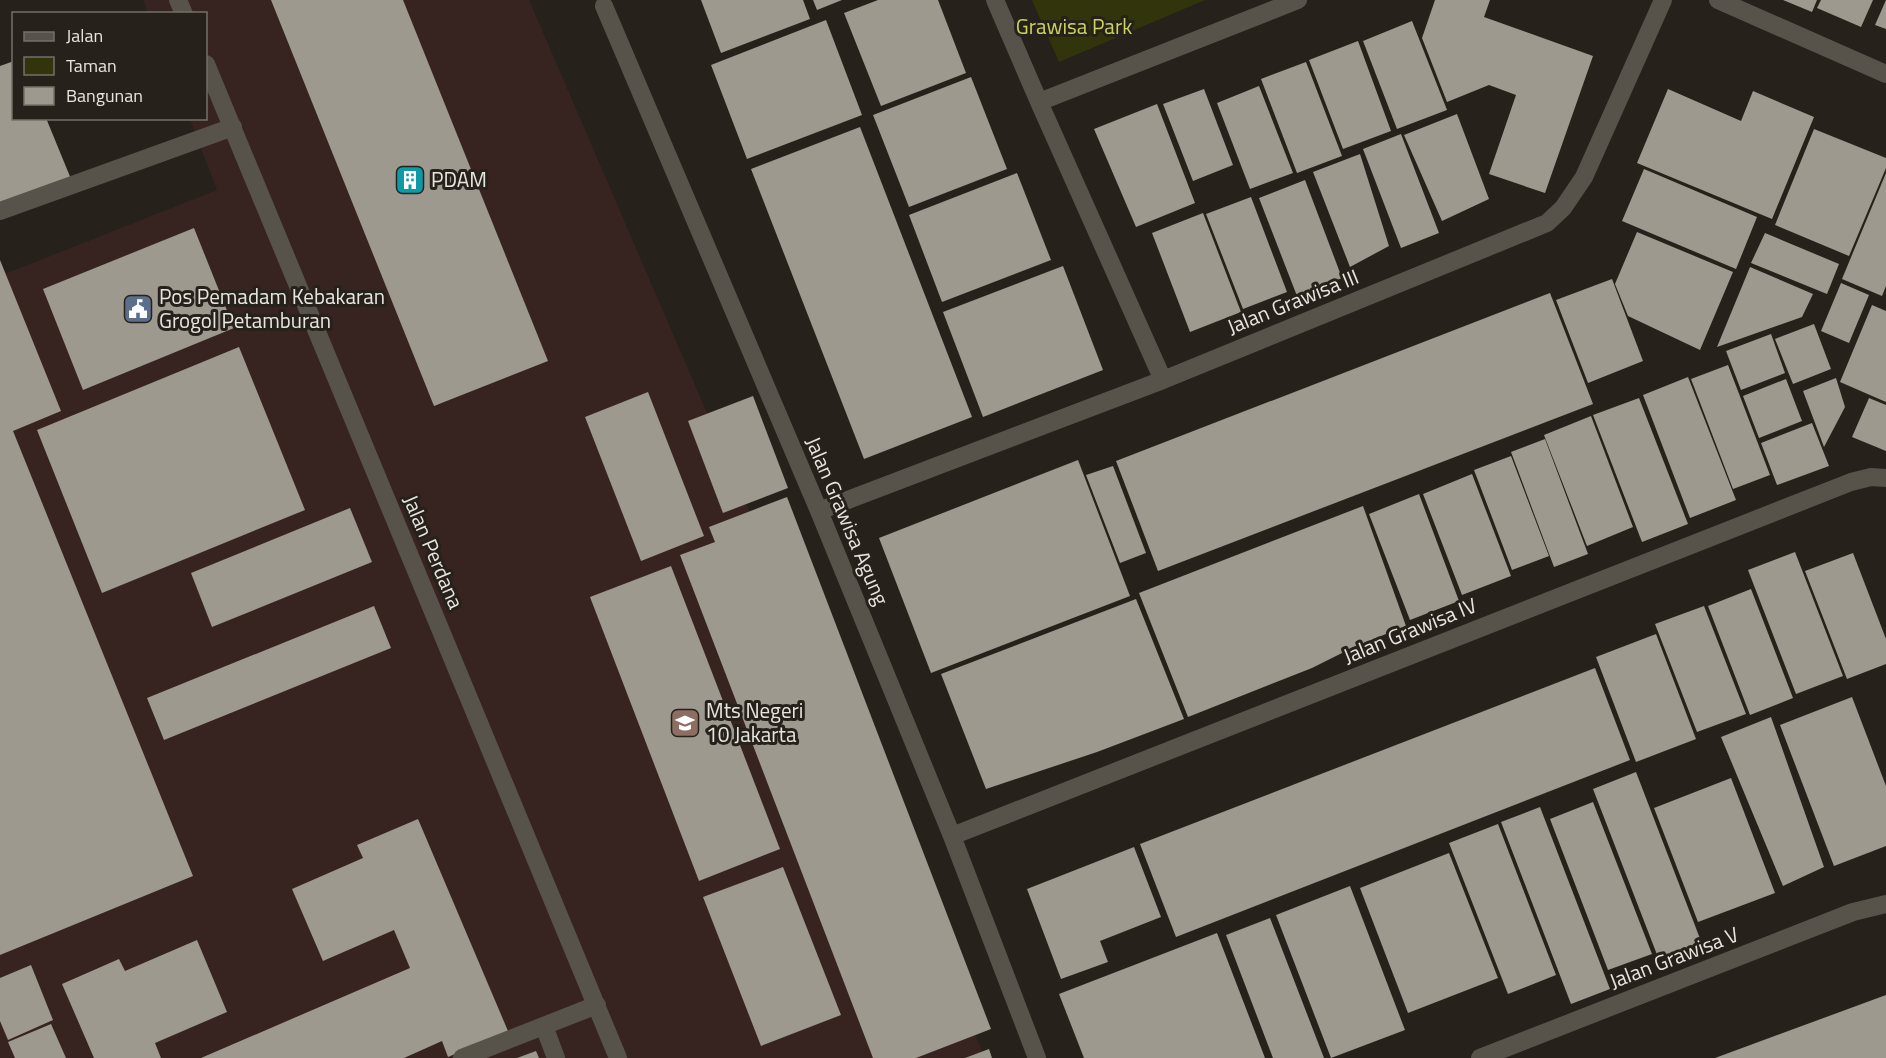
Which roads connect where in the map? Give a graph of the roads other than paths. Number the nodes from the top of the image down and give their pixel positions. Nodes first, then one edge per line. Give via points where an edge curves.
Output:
1 (995, 0) edge
2 (1298, 0) edge
3 (1663, 0) edge
4 (1718, 0) edge
5 (604, 6) dead end
6 (207, 66) edge
7 (1886, 74) edge
8 (1039, 102) junction
9 (233, 127) junction
10 (0, 211) edge
11 (1162, 380) junction
12 (1886, 478) edge
13 (819, 511) junction
14 (952, 836) junction
15 (1886, 904) edge
16 (597, 1005) junction
17 (544, 1026) junction
18 (462, 1058) edge
19 (556, 1058) edge
20 (618, 1058) edge
21 (1037, 1058) edge
22 (1480, 1058) edge

1 - 8 street
2 - 8 street
3 - 11 street, Jalan Grawisa III via 1584,177 1563,208 1547,223
4 - 7 street
5 - 13 street, Jalan Grawisa Agung
6 - 9 street, Jalan Perdana
8 - 11 street
9 - 10 street
9 - 16 street, Jalan Perdana
11 - 13 street, Jalan Grawisa III
12 - 14 street, Jalan Grawisa IV via 1851,482
13 - 14 street, Jalan Grawisa Agung
14 - 21 street, Jalan Grawisa Agung
15 - 22 street, Jalan Grawisa V via 1852,912
16 - 17 street
16 - 20 street, Jalan Perdana
17 - 18 street
17 - 19 street

